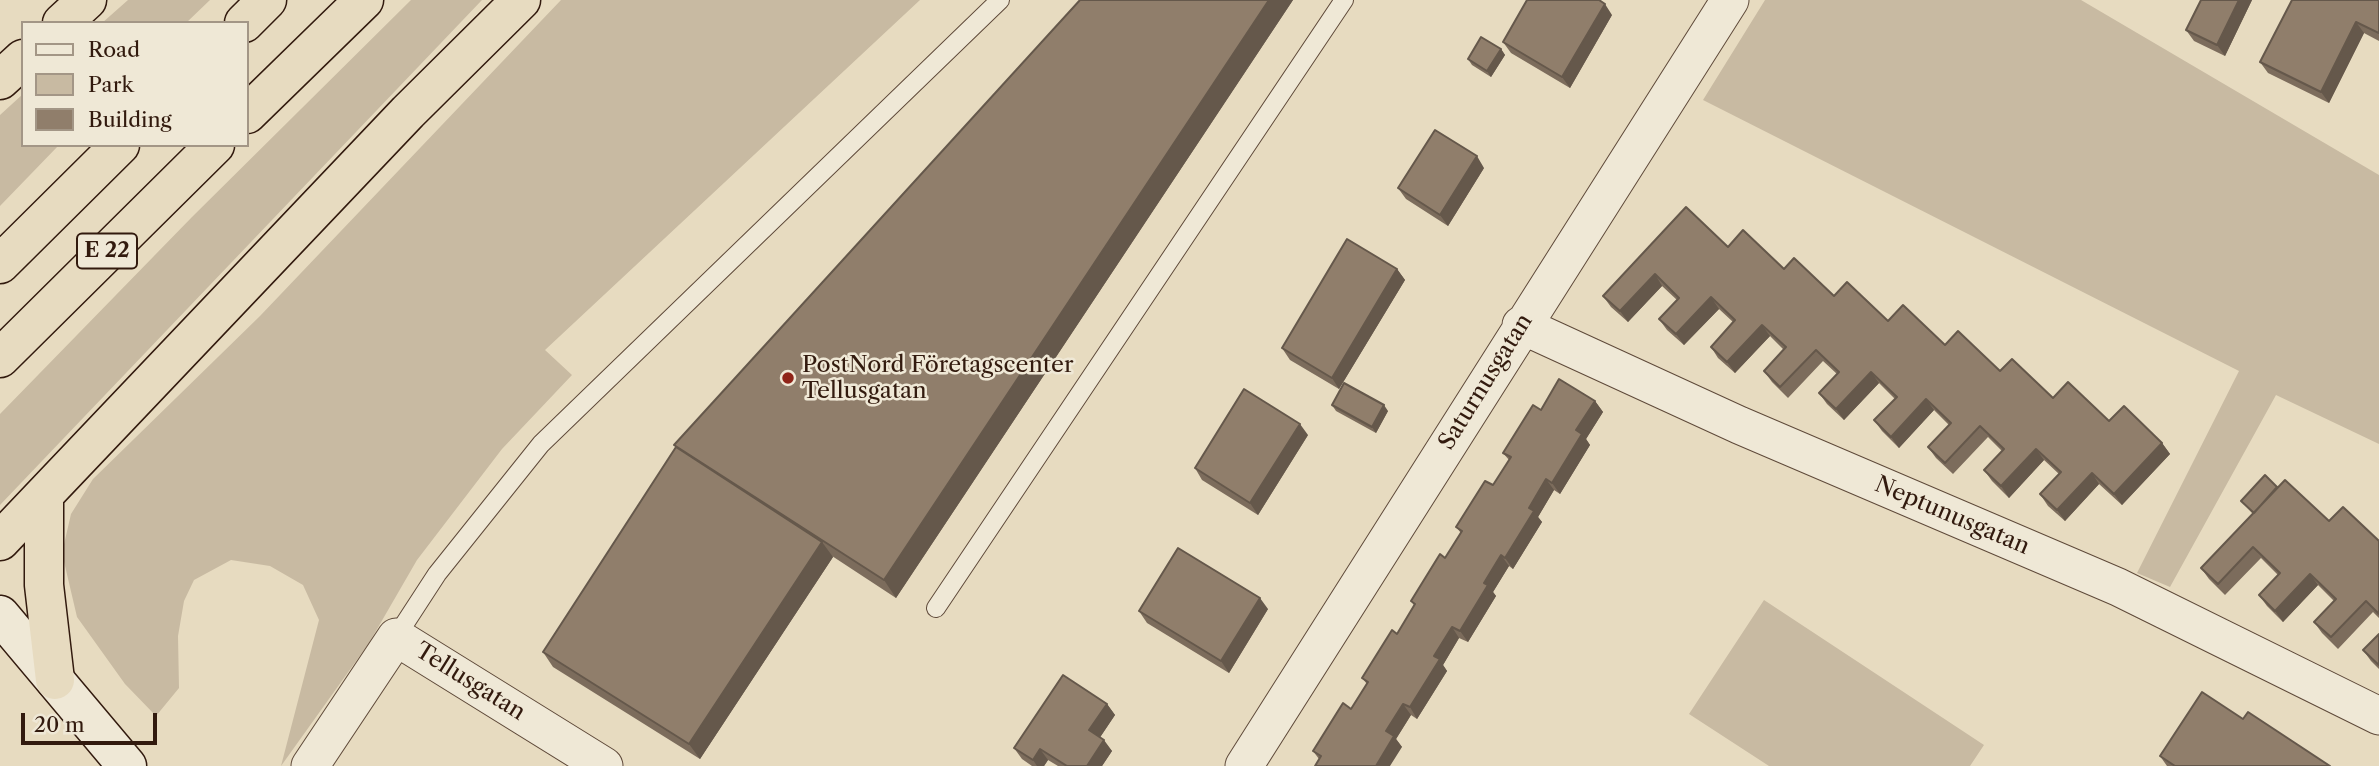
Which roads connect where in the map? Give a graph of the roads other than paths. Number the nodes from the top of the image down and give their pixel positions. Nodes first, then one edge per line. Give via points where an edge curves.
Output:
1 (87, 0) edge
2 (267, 0) edge
3 (363, 0) edge
4 (521, 0) edge
5 (1000, 0) edge
6 (1345, 0) edge
7 (1730, 0) edge
8 (64, 21) edge
9 (246, 21) edge
10 (21, 61) edge
11 (0, 79) edge
12 (248, 113) edge
13 (118, 147) edge
14 (213, 147) edge
15 (0, 264) edge
16 (1521, 325) junction
17 (0, 358) edge
18 (44, 496) junction
19 (0, 541) edge
20 (936, 608) dead end
21 (0, 615) edge
22 (396, 637) junction
23 (55, 680) junction
24 (2379, 716) edge
25 (127, 766) edge
26 (310, 766) edge
27 (604, 766) edge
28 (1244, 766) edge

1 - 8 highway
2 - 9 highway
3 - 12 highway
4 - 18 highway via 399,121
5 - 22 lane via 541,444 437,574
6 - 20 lane
7 - 16 street, Saturnusgatan
10 - 11 highway
13 - 15 highway, E 22
14 - 17 highway, E 22
16 - 24 street, Neptunusgatan via 1739,425 2118,587
16 - 28 street, Saturnusgatan
18 - 19 highway
18 - 23 highway via 44,585
21 - 23 main road
22 - 26 street, Tellusgatan
22 - 27 street, Tellusgatan
23 - 25 main road

